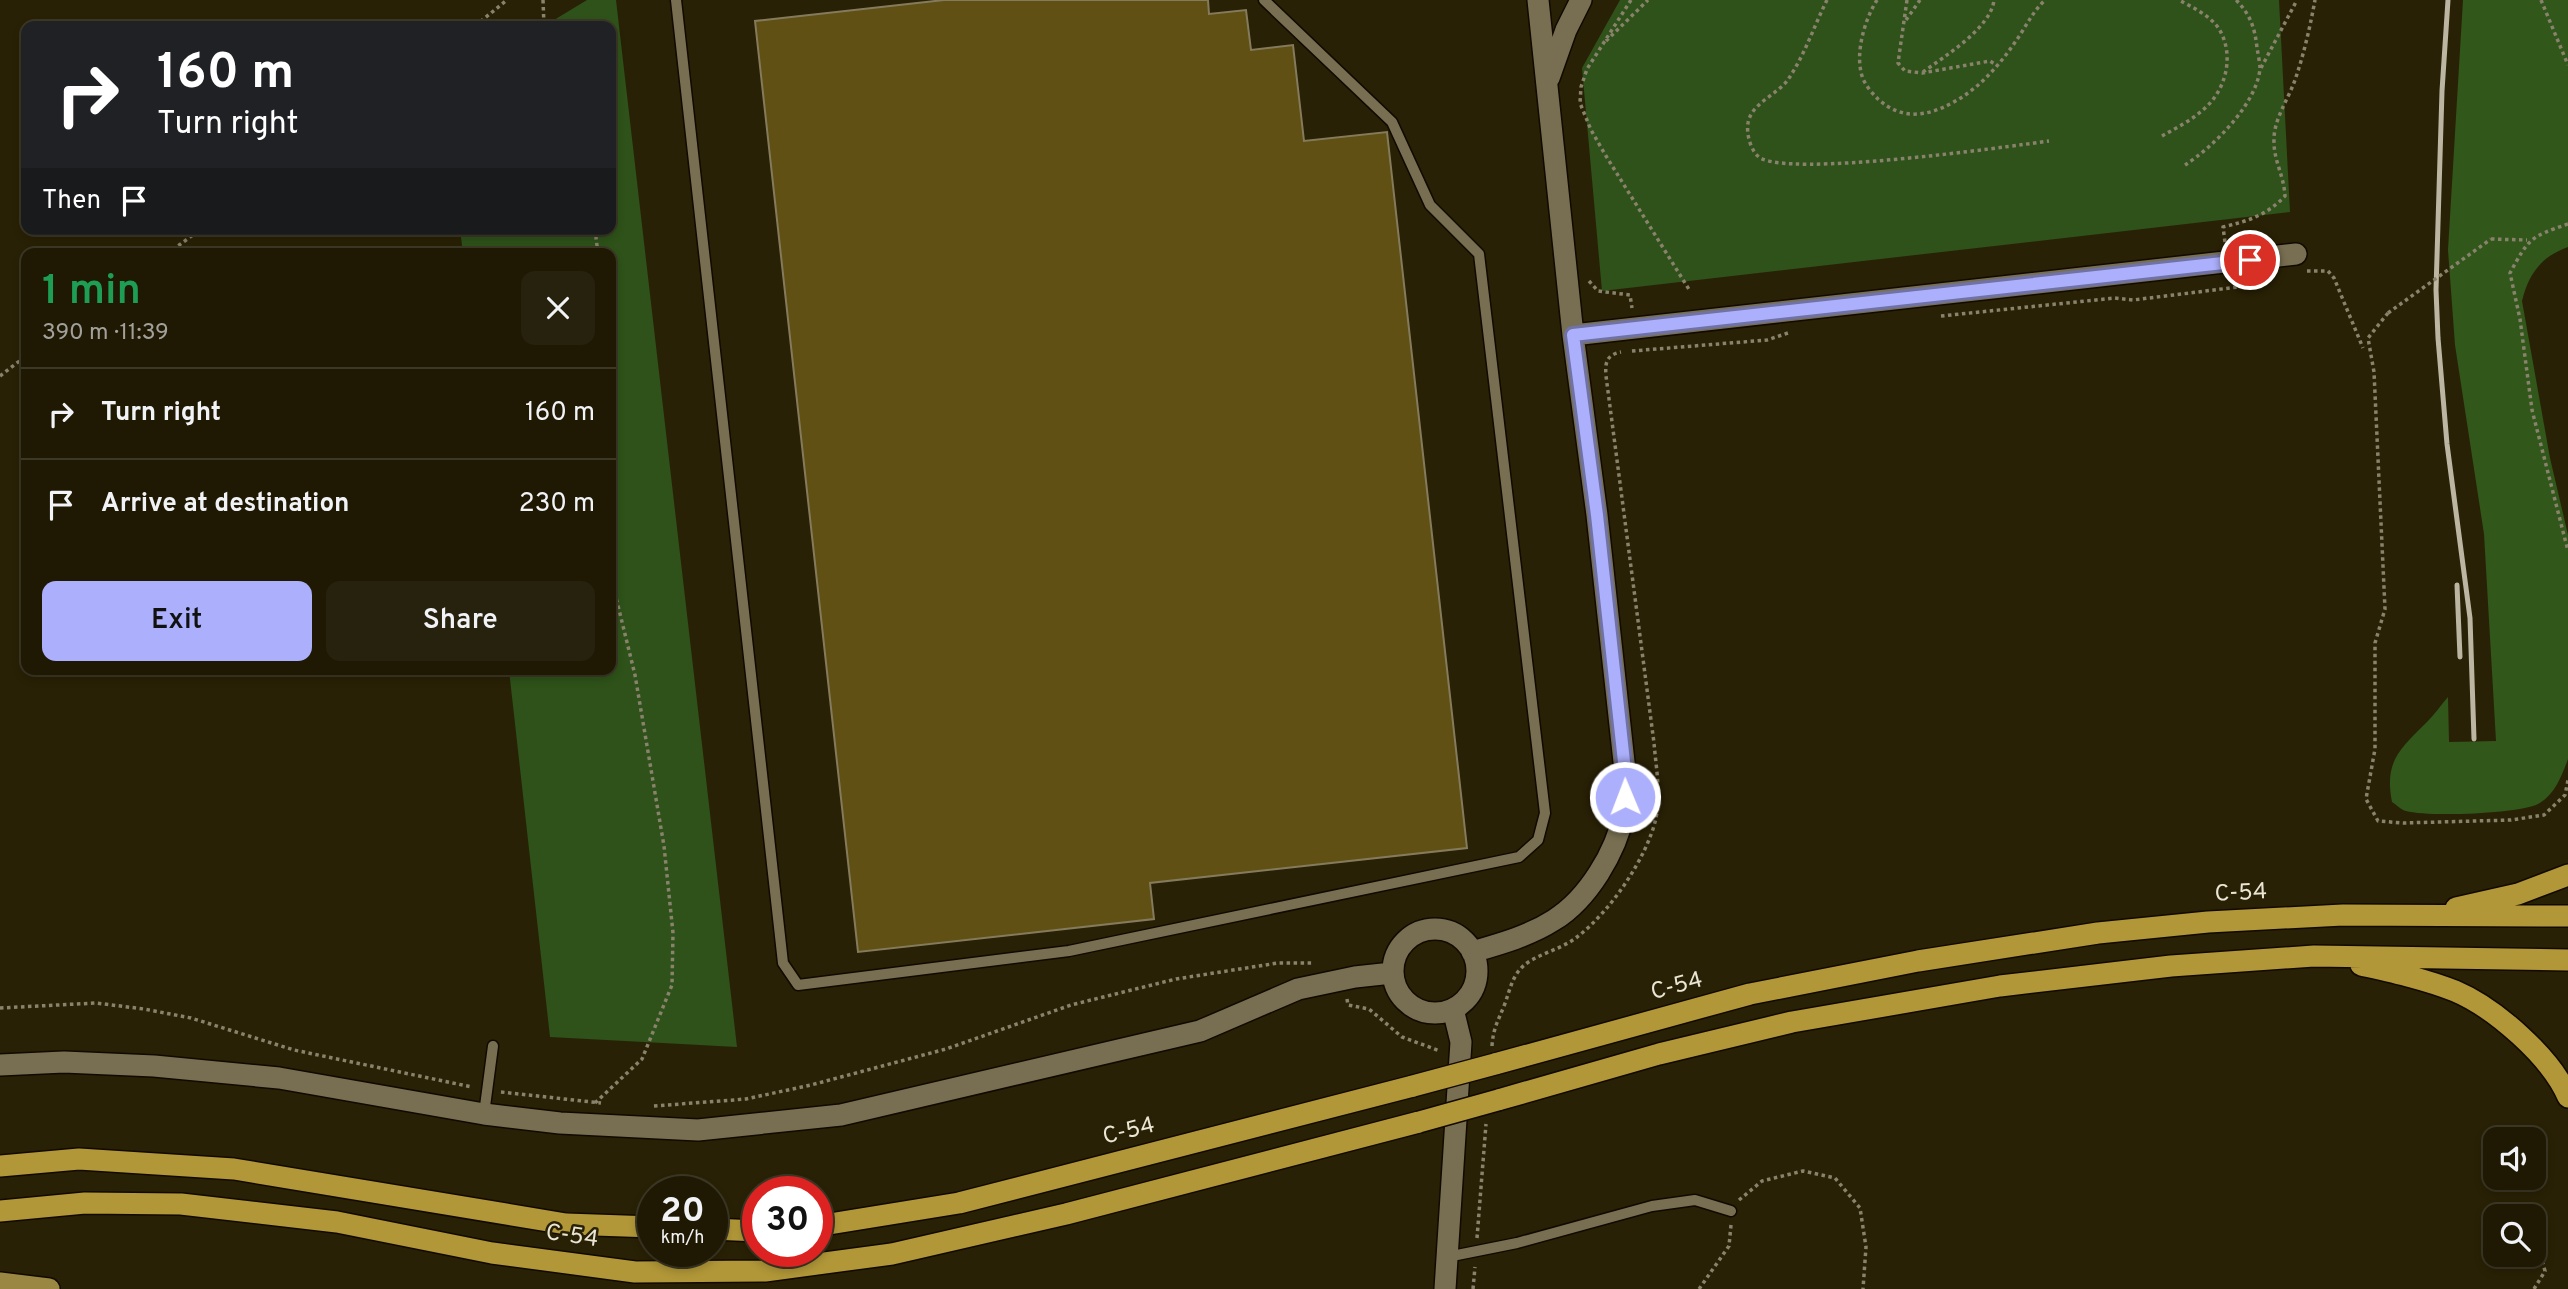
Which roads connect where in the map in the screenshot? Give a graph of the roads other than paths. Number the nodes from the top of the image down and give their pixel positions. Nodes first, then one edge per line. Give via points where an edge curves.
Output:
1 (676, 0) edge
2 (1264, 0) edge
3 (1538, 0) edge
4 (1581, 0) edge
5 (1547, 83) junction
6 (2296, 263) road end
7 (1573, 335) junction
8 (2568, 876) edge
9 (2419, 916) junction
10 (2568, 916) edge
11 (1472, 952) junction
12 (2314, 956) junction
13 (2568, 960) edge
14 (1392, 973) junction
15 (1453, 1009) junction
16 (493, 1046) dead end
17 (0, 1065) edge
18 (2568, 1097) edge
19 (484, 1114) junction
20 (0, 1166) edge
21 (0, 1211) edge
22 (1731, 1211) road end
23 (833, 1223) edge
24 (637, 1226) edge
25 (1447, 1257) junction
26 (0, 1283) edge
27 (49, 1289) edge
28 (1445, 1289) edge

1 - 2 lane via 783,963 798,985 1069,950 1520,857 1538,840 1545,813 1479,254 1430,205 1392,121
3 - 5 street
4 - 5 street
5 - 7 street
6 - 7 street
7 - 11 street via 1626,780 1624,813 1612,846 1580,899 1554,920 1515,939
8 - 9 highway via 2518,894
9 - 10 highway, C-54 / C-54
9 - 23 highway, C-54 / C-54, bridge via 2208,922 2098,933 1918,961 1750,994 1493,1055 1413,1086 960,1203
11 - 14 street via 1452,932 1424,930 1401,946
11 - 15 street via 1476,978 1472,991
12 - 13 highway, C-54
12 - 18 highway via 2457,992 2513,1030 2543,1058
12 - 21 highway, C-54 / C-54, bridge via 2171,965 2000,986 1792,1022 1659,1054 1492,1107 1066,1214 906,1251 765,1271 635,1272 492,1253 337,1222 181,1204 85,1203
14 - 15 street via 1395,986 1413,1007 1440,1013
14 - 19 street via 1297,989 1200,1031 841,1115 698,1130
15 - 25 street via 1461,1042
16 - 19 lane
17 - 19 street via 154,1066 279,1078
20 - 24 highway, C-54 / C-54 via 79,1159 234,1169 566,1224
22 - 25 lane via 1695,1200 1652,1206
25 - 28 street
26 - 27 main road

